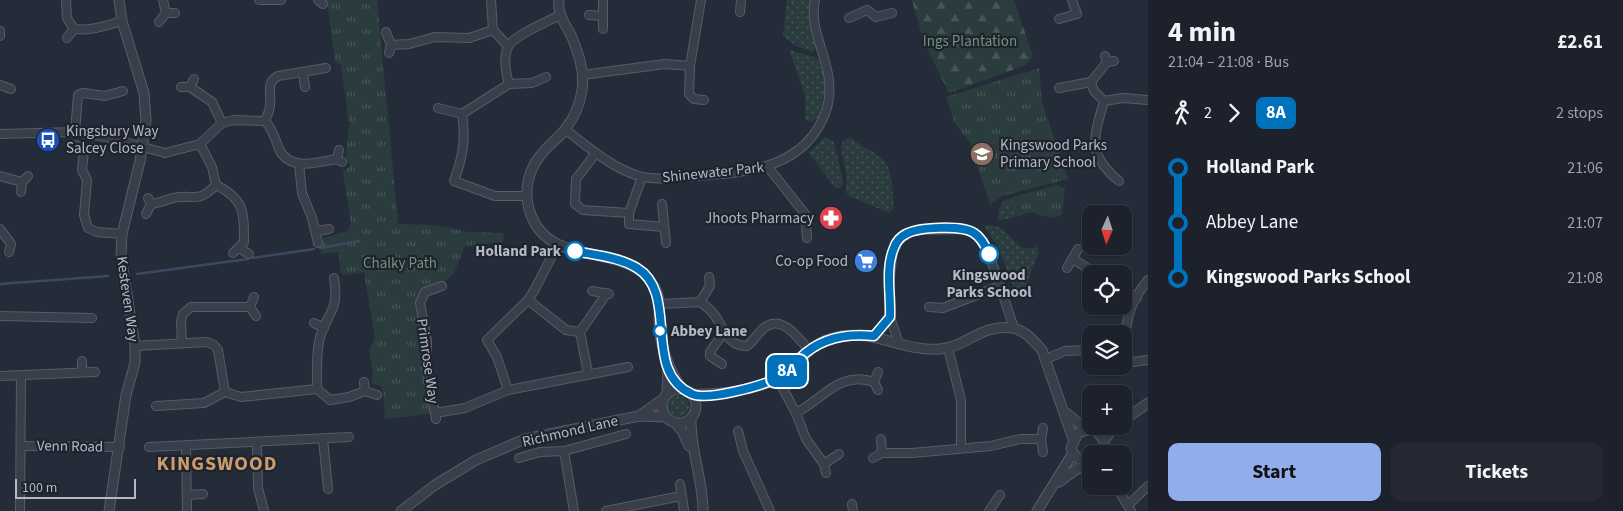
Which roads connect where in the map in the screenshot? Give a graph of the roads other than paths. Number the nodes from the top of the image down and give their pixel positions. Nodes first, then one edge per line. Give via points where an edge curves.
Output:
1 (66, 0) edge
2 (119, 0) edge
3 (163, 0) edge
4 (259, 0) edge
5 (281, 0) edge
6 (491, 0) edge
7 (559, 0) edge
8 (603, 0) edge
9 (701, 0) edge
10 (741, 0) edge
11 (814, 0) edge
12 (864, 0) edge
13 (1072, 0) edge
14 (867, 10) junction
15 (740, 12) dead end
16 (892, 12) dead end
17 (166, 13) junction
18 (175, 13) dead end
19 (560, 15) junction
20 (589, 15) dead end
21 (602, 16) junction
22 (848, 18) dead end
23 (1059, 19) dead end
24 (122, 21) junction
25 (159, 22) dead end
26 (74, 29) junction
27 (603, 29) dead end
28 (0, 30) edge
29 (492, 30) junction
30 (386, 32) dead end
31 (0, 36) edge
32 (67, 38) dead end
33 (508, 46) junction
34 (1108, 59) dead end
35 (690, 66) junction
36 (326, 68) dead end
37 (303, 72) junction
38 (582, 76) junction
39 (546, 77) dead end
40 (194, 79) dead end
41 (1091, 82) junction
42 (509, 84) junction
43 (0, 85) edge
44 (181, 87) dead end
45 (190, 87) junction
46 (305, 87) dead end
47 (1059, 88) dead end
48 (11, 89) dead end
49 (124, 91) dead end
50 (704, 100) dead end
51 (1148, 100) edge
52 (1104, 101) junction
53 (438, 108) dead end
54 (462, 114) junction
55 (265, 121) junction
56 (222, 123) junction
57 (566, 130) junction
58 (74, 132) junction
59 (0, 134) edge
60 (200, 144) junction
61 (76, 145) dead end
62 (141, 147) junction
63 (93, 148) dead end
64 (84, 150) junction
65 (339, 150) dead end
66 (596, 152) junction
67 (299, 164) junction
68 (768, 168) junction
69 (0, 176) edge
70 (642, 177) junction
71 (1119, 181) dead end
72 (216, 185) junction
73 (21, 192) dead end
74 (526, 196) junction
75 (662, 204) dead end
76 (629, 213) junction
77 (146, 214) dead end
78 (664, 227) junction
79 (0, 229) edge
80 (329, 229) dead end
81 (317, 231) junction
82 (122, 234) junction
83 (18, 238) dead end
84 (807, 238) dead end
85 (318, 243) dead end
86 (666, 243) dead end
87 (557, 246) junction
88 (1078, 249) dead end
89 (249, 254) dead end
90 (1073, 259) junction
91 (1083, 265) edge
92 (1067, 268) dead end
93 (709, 277) dead end
94 (334, 278) dead end
95 (1148, 280) edge
96 (442, 286) dead end
97 (1000, 286) junction
98 (592, 291) dead end
99 (1132, 295) edge
100 (254, 297) dead end
101 (1137, 298) junction
102 (528, 300) junction
103 (700, 302) junction
104 (660, 304) junction
105 (250, 307) junction
106 (929, 307) dead end
107 (943, 308) junction
108 (0, 316) edge
109 (256, 316) dead end
110 (890, 317) junction
111 (92, 318) dead end
112 (943, 318) dead end
113 (314, 323) dead end
114 (1126, 325) edge
115 (324, 328) junction
116 (1014, 328) junction
117 (580, 332) junction
118 (724, 332) junction
119 (874, 336) junction
120 (182, 343) junction
121 (899, 344) junction
122 (135, 346) junction
123 (948, 348) junction
124 (809, 350) junction
125 (1082, 350) edge
126 (1046, 359) junction
127 (1148, 360) edge
128 (82, 361) dead end
129 (1132, 362) edge
130 (722, 364) dead end
131 (628, 367) dead end
132 (668, 367) junction
133 (82, 372) junction
134 (95, 372) dead end
135 (878, 372) dead end
136 (588, 373) junction
137 (0, 376) edge
138 (21, 376) junction
139 (777, 378) junction
140 (364, 382) dead end
141 (681, 388) junction
142 (317, 390) junction
143 (508, 390) junction
144 (364, 391) junction
145 (225, 392) junction
146 (692, 394) junction
147 (376, 395) dead end
148 (714, 395) junction
149 (665, 396) junction
150 (1148, 403) edge
151 (177, 405) junction
152 (156, 406) dead end
153 (697, 407) junction
154 (796, 413) junction
155 (1066, 413) junction
156 (1132, 414) edge
157 (176, 415) dead end
158 (639, 416) junction
159 (666, 417) junction
160 (691, 418) junction
161 (675, 423) junction
162 (1082, 426) edge
163 (1043, 428) dead end
164 (738, 431) dead end
165 (1082, 432) edge
166 (626, 434) dead end
167 (1098, 435) edge
168 (1108, 435) edge
169 (349, 438) dead end
170 (323, 439) junction
171 (881, 439) dead end
172 (1041, 439) junction
173 (1073, 439) junction
174 (1104, 440) junction
175 (257, 442) junction
176 (1104, 445) edge
177 (21, 446) junction
178 (186, 446) junction
179 (120, 447) junction
180 (149, 447) dead end
181 (961, 447) junction
182 (564, 451) junction
183 (1043, 452) dead end
184 (693, 453) junction
185 (882, 453) junction
186 (1073, 453) junction
187 (839, 454) dead end
188 (519, 458) dead end
189 (873, 458) dead end
190 (1082, 459) edge
191 (824, 464) junction
192 (1082, 466) edge
193 (826, 473) dead end
194 (680, 484) dead end
195 (1148, 486) edge
196 (328, 489) dead end
197 (1050, 492) junction
198 (203, 494) dead end
199 (187, 495) junction
200 (1000, 495) dead end
201 (1121, 495) edge
202 (681, 496) junction
203 (1129, 508) edge
204 (187, 510) edge
205 (684, 510) edge
206 (20, 511) edge
207 (108, 511) edge
208 (264, 511) edge
209 (400, 511) edge
210 (574, 511) edge
211 (612, 511) edge
212 (703, 511) edge
213 (770, 511) edge
214 (989, 511) edge
215 (1037, 511) edge

1 - 26 street via 67,18
2 - 24 street, Kesteven Way
3 - 17 street
4 - 5 street
6 - 29 street
7 - 19 street
8 - 21 street
9 - 35 street
10 - 15 street
11 - 68 street, Shinewater Park via 816,31 830,86 826,110 811,138
12 - 14 street
13 - 23 street via 1076,14
14 - 16 street via 876,17
14 - 22 street
17 - 18 street
17 - 25 street
19 - 33 street
19 - 38 street via 580,58
20 - 21 street
21 - 27 street
24 - 26 street via 92,29
24 - 62 street, Kesteven Way via 144,93 146,120
26 - 32 street
28 - 31 street
29 - 30 street via 469,38 435,38 390,49
29 - 33 street
33 - 42 street via 505,67
34 - 41 street
35 - 38 street via 665,64
35 - 50 street via 689,94 694,99
36 - 37 street
37 - 46 street
37 - 55 street via 278,76 270,82 270,108
38 - 57 street via 580,100
39 - 42 street via 532,83
40 - 45 street
41 - 47 street
41 - 52 street via 1094,91
42 - 54 street
43 - 48 street
44 - 45 street
45 - 56 street via 212,102
49 - 58 street via 105,96 83,92 78,95
51 - 52 street via 1123,98
52 - 71 street via 1096,132 1097,153 1105,169
53 - 54 street
54 - 74 street via 464,152 454,181 495,196
55 - 56 street
55 - 67 street via 280,152
56 - 60 street
57 - 66 street, Shinewater Park
57 - 74 street via 533,165
58 - 59 street
58 - 62 street via 106,136
60 - 62 street via 165,153
60 - 72 street via 212,167
61 - 64 street
62 - 82 street, Kesteven Way
63 - 64 street
64 - 82 street via 82,170 87,180 84,215 88,228
65 - 67 street via 339,160
66 - 70 street, Shinewater Park via 623,170
66 - 76 street via 576,179 575,204 583,210
67 - 81 street via 302,193
68 - 70 street, Shinewater Park via 700,176
68 - 84 street via 805,214
69 - 73 street via 25,179
70 - 76 street
72 - 77 street via 205,196 194,199 178,197 161,204 149,201
72 - 89 street via 239,200 244,242 236,250
74 - 87 street via 536,226
75 - 78 street
76 - 78 street via 629,224
78 - 86 street
79 - 83 street via 10,248
80 - 81 street
81 - 85 street
82 - 122 street, Kesteven Way via 121,256
87 - 102 street
87 - 104 street via 616,260 638,269 655,288
88 - 90 street
90 - 91 street
90 - 92 street
93 - 103 street via 710,286
94 - 115 street via 337,296
95 - 101 street
96 - 143 street, Primrose Way via 426,292 420,303 427,341 426,367 436,416
97 - 107 street
97 - 110 street via 989,254 973,232 953,228 906,233 893,250
97 - 116 street
98 - 117 street via 609,294
99 - 101 street
100 - 105 street
101 - 114 street
102 - 117 street via 566,330
102 - 143 street via 488,340
103 - 104 street
103 - 118 street via 713,313
104 - 132 street via 659,322
105 - 109 street
105 - 120 street via 191,308 183,314 181,321
106 - 107 street
107 - 112 street
108 - 111 street
110 - 119 street
110 - 121 street
113 - 115 street
115 - 142 street via 319,342
116 - 123 street via 987,330
116 - 126 street via 1033,339
117 - 136 street
118 - 124 street via 736,344 747,346 765,326 781,325 794,332
118 - 130 street via 710,352 710,356
119 - 121 street
119 - 124 street via 844,335
120 - 122 street
120 - 145 street via 214,345 218,350
121 - 123 street via 923,349
122 - 179 street, Kesteven Way via 135,363 120,429
123 - 181 street via 962,400
124 - 139 street
125 - 126 street via 1065,351
126 - 155 street
127 - 129 street
128 - 133 street
131 - 136 street
132 - 141 street
132 - 149 street
133 - 134 street
133 - 138 street
135 - 154 street via 876,386 855,378 842,381
136 - 143 street
137 - 138 street
138 - 177 street, Venn Road
139 - 148 street
139 - 154 street
140 - 144 street
141 - 146 street
141 - 149 street
142 - 144 street via 330,400
142 - 145 street via 241,397
144 - 147 street
145 - 151 street via 204,403
146 - 148 street
146 - 153 street
148 - 153 street
149 - 158 street, Richmond Lane
149 - 159 street via 662,405
150 - 156 street
151 - 152 street
151 - 157 street
153 - 160 street
154 - 191 street via 806,440
155 - 162 street
155 - 173 street
158 - 159 street, Richmond Lane
158 - 209 street, Richmond Lane via 525,439 476,460
159 - 161 street
160 - 161 street
160 - 184 street
161 - 184 street
163 - 172 street
164 - 213 street via 743,451
165 - 173 street
166 - 182 street, Richmond Lane
167 - 174 street
168 - 174 street
169 - 170 street
170 - 175 street
170 - 196 street
171 - 185 street
172 - 181 street
172 - 183 street
173 - 186 street
174 - 176 street
175 - 178 street
175 - 208 street via 258,488
177 - 179 street, Venn Road
177 - 206 street, Venn Road
178 - 180 street
178 - 199 street
179 - 207 street, Kesteven Way
181 - 185 street
182 - 188 street, Richmond Lane via 540,452
182 - 210 street
184 - 212 street
185 - 189 street
186 - 190 street
186 - 197 street
187 - 191 street
191 - 193 street
192 - 197 street via 1069,473
194 - 202 street
195 - 203 street
197 - 215 street
198 - 199 street
199 - 204 street
200 - 214 street
201 - 203 street
202 - 205 street
202 - 211 street

